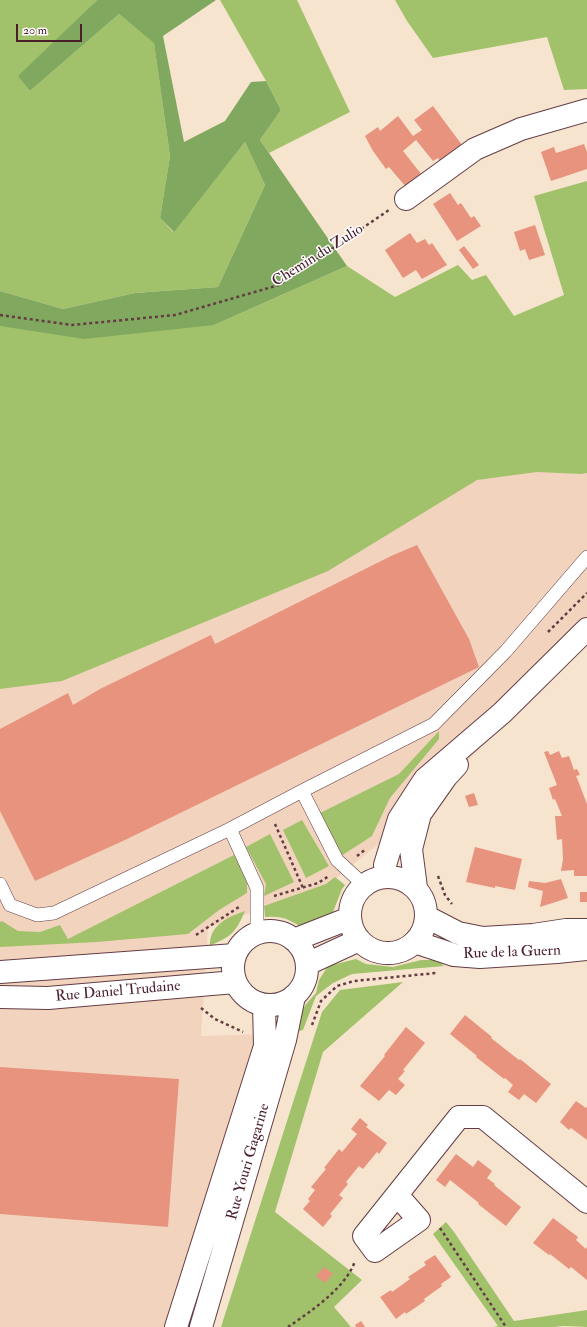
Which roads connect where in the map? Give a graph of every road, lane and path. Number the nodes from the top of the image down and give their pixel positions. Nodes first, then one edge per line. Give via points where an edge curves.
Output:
1 (587, 110) edge
2 (406, 199) joint
3 (0, 315) edge
4 (587, 557) edge
5 (587, 629) edge
6 (502, 713) junction
7 (302, 790) junction
8 (268, 809) junction
9 (230, 829) junction
10 (386, 877) junction
11 (0, 884) edge
12 (364, 885) junction
13 (303, 888) dead end
14 (416, 888) junction
15 (427, 917) junction
16 (350, 918) junction
17 (587, 930) edge
18 (257, 933) junction
19 (294, 940) junction
20 (360, 940) junction
21 (415, 942) junction
22 (587, 949) edge
23 (235, 955) junction
24 (307, 964) junction
25 (0, 972) edge
26 (236, 982) junction
27 (294, 996) junction
28 (0, 997) edge
29 (264, 1005) junction
30 (397, 1195) junction
31 (587, 1202) edge
32 (440, 1227) dead end
33 (364, 1236) junction
34 (176, 1327) edge
35 (201, 1327) edge
36 (288, 1327) edge
37 (506, 1327) edge

1 - 2 main road via 521,129 475,150
2 - 3 path, Chemin du Zulio via 279,285 175,315 72,325
4 - 7 lane via 506,651 434,724
5 - 6 main road
6 - 10 main road via 425,779 399,819 385,865
6 - 14 main road via 446,777 420,814 411,849
7 - 8 lane
7 - 12 lane via 337,860
8 - 9 lane
8 - 13 path
9 - 11 lane via 54,914 37,916 10,905
9 - 18 lane via 257,888
10 - 12 main road via 374,879
10 - 14 main road via 398,878
12 - 16 main road via 351,906
14 - 15 main road via 423,899
15 - 17 main road, Rue de la Guern via 458,933 483,938
15 - 21 main road via 421,935
16 - 19 main road
16 - 20 main road via 353,930
18 - 19 main road via 277,932 286,934
18 - 23 main road via 248,938
19 - 24 main road
20 - 21 main road via 369,948 393,953
20 - 24 main road
21 - 22 main road, Rue de la Guern via 454,955 480,957
23 - 25 main road
23 - 26 main road via 233,973
24 - 27 main road via 302,987
26 - 28 main road, Rue Daniel Trudaine via 48,998
26 - 29 main road via 242,993 252,1001
27 - 29 main road via 275,1005
27 - 35 main road, Rue Youri Gagarine via 285,1040
29 - 34 main road, Rue Youri Gagarine via 265,1046
30 - 31 main road via 459,1117 484,1117
30 - 33 main road
30 - 33 main road via 419,1220 375,1251
32 - 37 path
33 - 36 path via 352,1271 344,1281 316,1307

